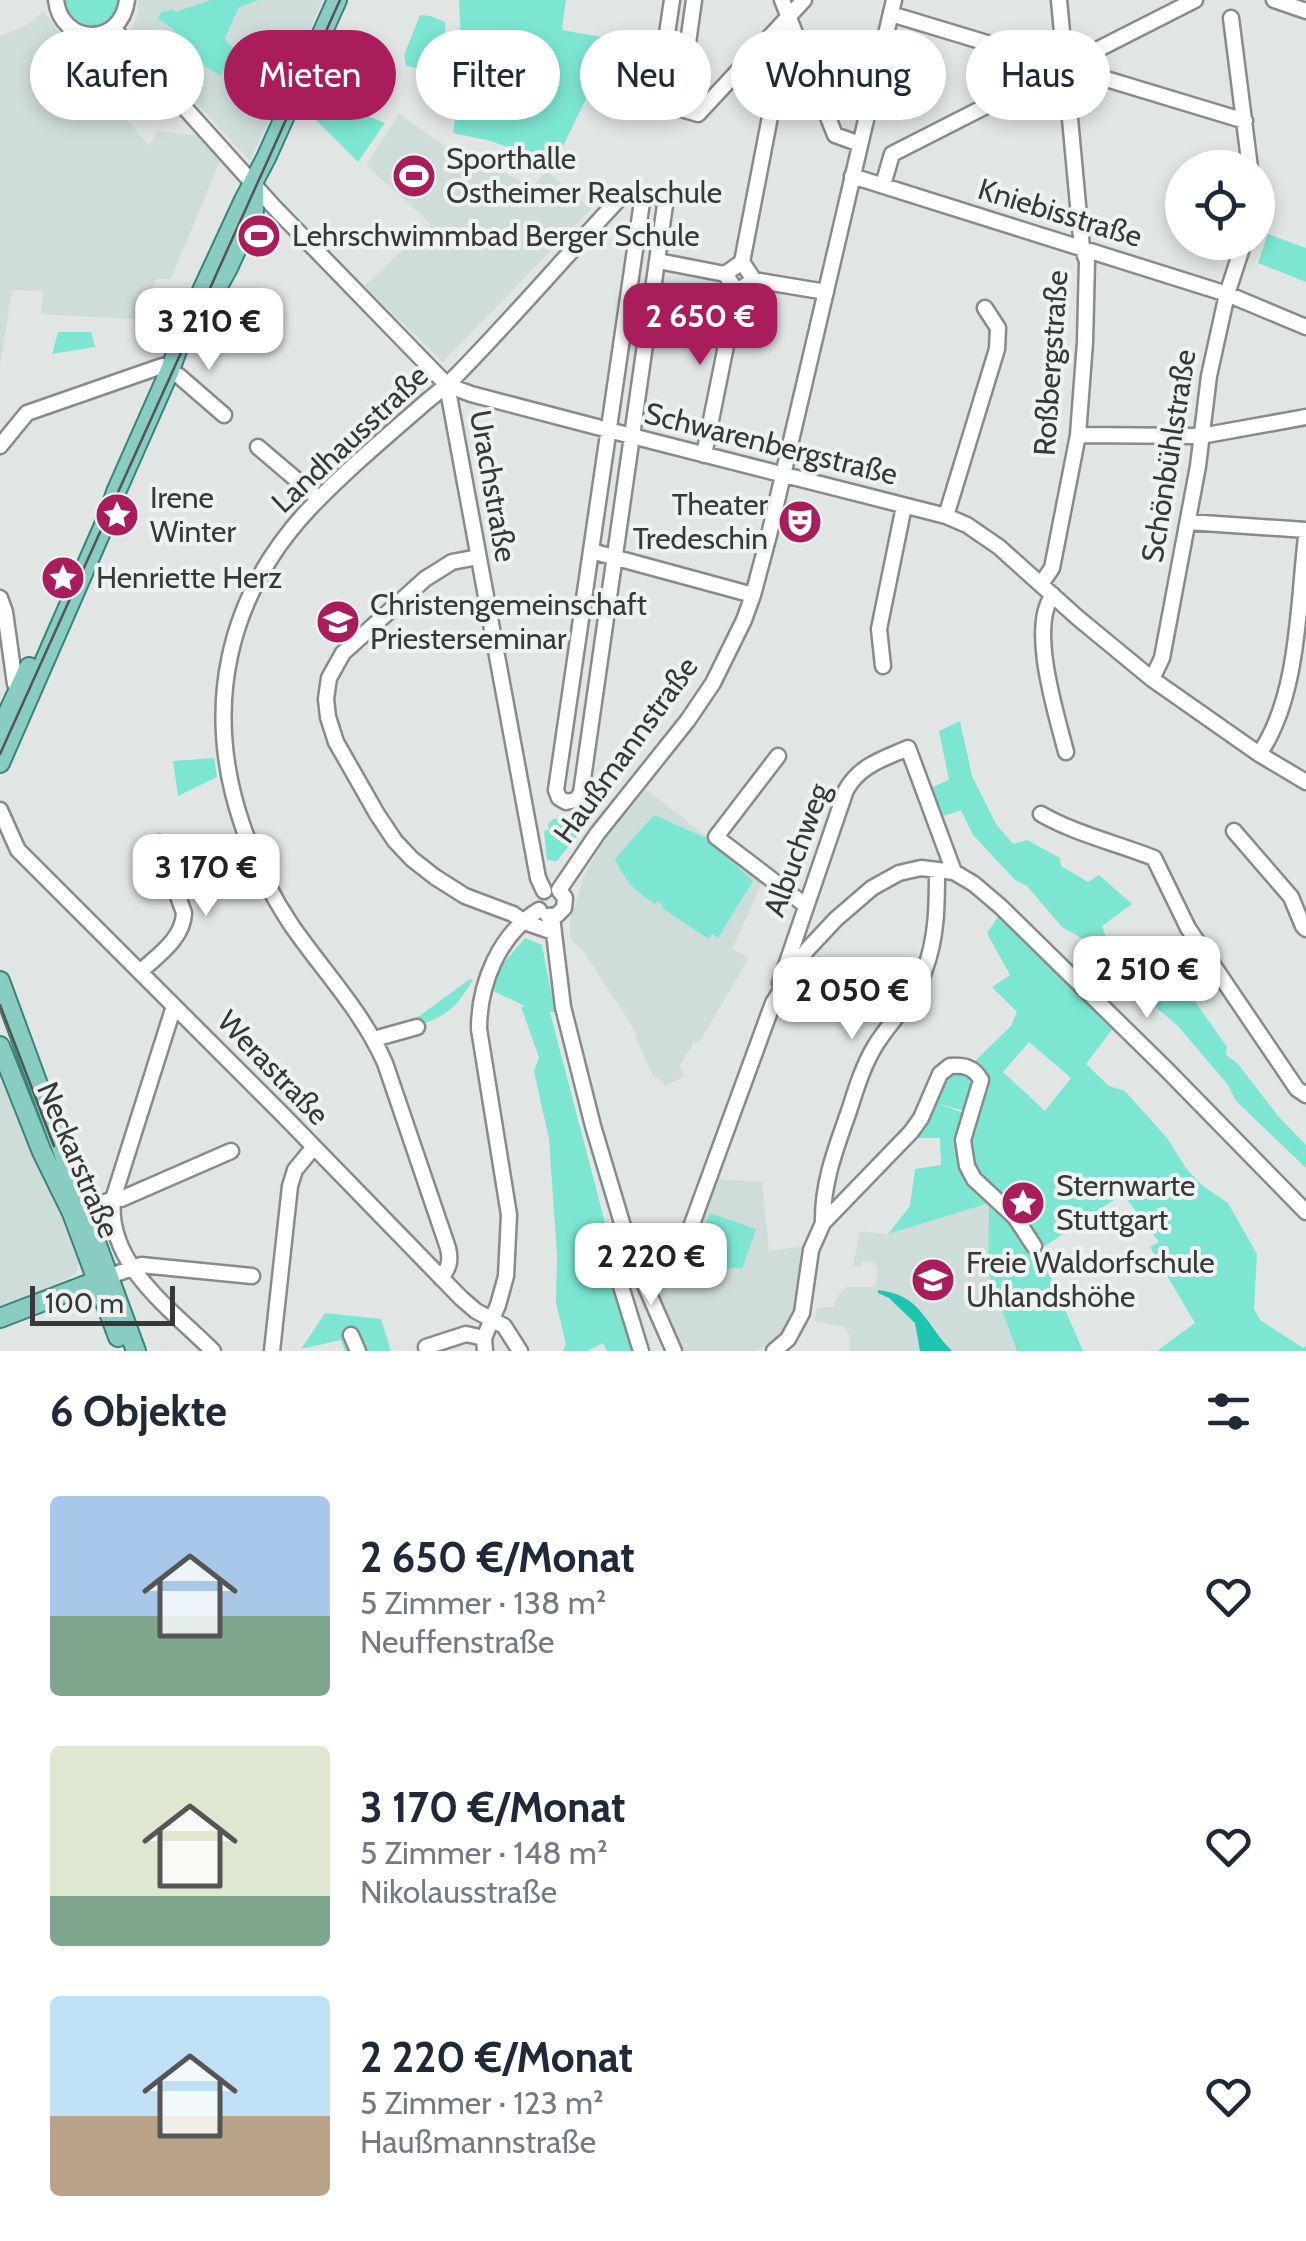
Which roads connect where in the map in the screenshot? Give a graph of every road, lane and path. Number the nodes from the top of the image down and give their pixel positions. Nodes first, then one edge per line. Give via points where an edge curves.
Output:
1 (127, 0) edge
2 (337, 0) edge
3 (672, 0) edge
4 (694, 0) edge
5 (782, 0) edge
6 (804, 0) edge
7 (1059, 0) edge
8 (1195, 0) edge
9 (1274, 0) edge
10 (55, 1) edge
11 (893, 7) edge
12 (1306, 12) edge
13 (789, 18) junction
14 (1231, 18) dead end
15 (114, 29) junction
16 (668, 30) edge
17 (690, 30) edge
18 (1063, 30) edge
19 (966, 33) edge
20 (1110, 44) edge
21 (1110, 80) edge
22 (711, 100) edge
23 (966, 117) edge
24 (1071, 120) edge
25 (1244, 121) junction
26 (860, 144) junction
27 (1248, 150) edge
28 (852, 176) junction
29 (254, 183) junction
30 (883, 185) junction
31 (643, 195) junction
32 (1082, 248) junction
33 (1238, 260) edge
34 (658, 261) junction
35 (742, 262) junction
36 (725, 274) junction
37 (754, 280) junction
38 (737, 292) junction
39 (826, 292) junction
40 (1227, 294) junction
41 (985, 308) dead end
42 (1306, 327) edge
43 (169, 369) junction
44 (447, 385) junction
45 (224, 415) dead end
46 (1306, 417) edge
47 (609, 430) junction
48 (1078, 435) junction
49 (632, 436) junction
50 (1201, 436) junction
51 (0, 446) edge
52 (258, 447) dead end
53 (704, 455) junction
54 (783, 474) junction
55 (320, 499) junction
56 (904, 506) junction
57 (946, 516) junction
58 (1188, 522) junction
59 (1306, 533) edge
60 (591, 551) junction
61 (614, 556) junction
62 (478, 557) junction
63 (1040, 584) junction
64 (754, 594) junction
65 (1053, 595) junction
66 (2, 608) edge
67 (883, 666) dead end
68 (573, 676) junction
69 (596, 678) junction
70 (1152, 678) junction
71 (26, 688) junction
72 (0, 730) edge
73 (1066, 752) dead end
74 (1259, 754) junction
75 (778, 756) dead end
76 (0, 763) edge
77 (1306, 782) edge
78 (0, 810) edge
79 (1042, 814) dead end
80 (1234, 831) dead end
81 (159, 843) dead end
82 (937, 870) junction
83 (954, 872) junction
84 (551, 891) junction
85 (805, 906) junction
86 (548, 919) junction
87 (524, 922) junction
88 (1306, 929) edge
89 (140, 972) junction
90 (0, 982) edge
91 (773, 1003) junction
92 (174, 1006) junction
93 (417, 1028) dead end
94 (374, 1040) junction
95 (0, 1046) edge
96 (1306, 1095) edge
97 (62, 1145) junction
98 (313, 1148) junction
99 (232, 1151) dead end
100 (42, 1152) junction
101 (63, 1175) junction
102 (112, 1199) junction
103 (91, 1208) junction
104 (1306, 1212) edge
105 (113, 1223) junction
106 (823, 1223) junction
107 (1034, 1246) dead end
108 (631, 1253) junction
109 (132, 1268) junction
110 (252, 1276) dead end
111 (103, 1278) junction
112 (441, 1278) junction
113 (0, 1318) edge
114 (492, 1319) junction
115 (351, 1334) dead end
116 (484, 1344) edge
117 (426, 1348) dead end
118 (124, 1351) edge
119 (136, 1351) edge
120 (213, 1351) edge
121 (272, 1351) edge
122 (358, 1351) edge
123 (520, 1351) edge
124 (640, 1351) edge
125 (674, 1351) edge
126 (774, 1351) edge

1 - 15 street
2 - 29 main road
3 - 16 street
4 - 17 street
5 - 13 street
6 - 13 street
7 - 18 street, Roßbergstraße
8 - 20 street
9 - 12 street
10 - 15 street via 79,32
11 - 19 street
11 - 26 street, Haußmannstraße
13 - 22 street
13 - 26 street via 836,135
13 - 35 street
14 - 25 street
15 - 29 street, Schwarenbergstraße
21 - 25 street
23 - 30 street via 892,154
24 - 32 street, Roßbergstraße
25 - 27 street
26 - 28 street, Haußmannstraße
28 - 30 street, Kniebisstraße
28 - 39 street, Haußmannstraße
29 - 43 main road
29 - 44 street, Schwarenbergstraße
30 - 32 street, Kniebisstraße
31 - 34 street via 666,198
31 - 44 street, Landhausstraße via 619,199
31 - 47 street
32 - 40 street, Kniebisstraße
32 - 48 street, Roßbergstraße
33 - 40 street, Schönbühlstraße
34 - 36 street
34 - 49 street
35 - 36 street
35 - 37 street
36 - 38 street
37 - 38 street
37 - 39 street
38 - 53 street
39 - 54 street, Haußmannstraße
40 - 42 street, Kniebisstraße
40 - 50 street, Schönbühlstraße
41 - 57 street via 998,328 997,350
43 - 45 street
43 - 51 street via 142,372 27,413
43 - 71 main road
44 - 47 street, Schwarenbergstraße
44 - 55 street, Landhausstraße
44 - 62 street, Urachstraße
46 - 50 street
47 - 49 street, Schwarenbergstraße
47 - 60 street
48 - 50 street
48 - 63 street, Roßbergstraße via 1052,568
49 - 53 street, Schwarenbergstraße
49 - 61 street
50 - 58 street, Schönbühlstraße
52 - 55 street
53 - 54 street, Schwarenbergstraße
54 - 56 street, Schwarenbergstraße
54 - 64 street, Haußmannstraße
55 - 94 street, Landhausstraße via 276,550 244,609 226,673 224,754 242,824 282,910
56 - 57 street, Schwarenbergstraße
56 - 67 street via 879,629
57 - 63 street, Schwarenbergstraße via 982,534
58 - 59 street
58 - 70 street, Schönbühlstraße via 1162,658
59 - 74 street via 1292,692
60 - 61 street
60 - 68 street
61 - 64 street
61 - 69 street
62 - 84 street, Urachstraße via 538,878
62 - 87 street via 452,562 425,579 351,644 331,671 326,707 336,742 403,850 454,890
63 - 65 street, Schwarenbergstraße
64 - 84 street, Haußmannstraße via 699,705
65 - 70 street, Schwarenbergstraße
65 - 73 street via 1044,614 1046,675
66 - 71 street via 15,684
68 - 69 street
68 - 69 street via 556,790 566,802 581,793
70 - 74 street, Schwarenbergstraße
71 - 72 main road
71 - 76 main road
74 - 77 street, Schwarenbergstraße
75 - 85 street via 716,837
78 - 89 street, Werastraße via 16,846
79 - 96 street via 1154,858 1211,965
80 - 88 street via 1291,897
81 - 89 street via 184,920 178,935
82 - 83 street
82 - 91 street via 898,873 858,899 807,950
82 - 106 street via 934,942 925,972 860,1078 826,1182
83 - 85 street, Albuchweg via 908,748 854,777
83 - 104 street via 1000,907
84 - 86 street via 538,900
84 - 86 street via 563,894 566,904
85 - 91 street, Albuchweg
86 - 87 street
86 - 87 street
86 - 108 street via 563,1006
87 - 114 street via 491,967 479,1012 510,1215 506,1276
89 - 92 street, Werastraße
90 - 97 main road, Neckarstraße
91 - 108 street via 688,1235 657,1253
92 - 98 street, Werastraße
92 - 102 street
93 - 94 street
94 - 112 street, Landhausstraße via 448,1248
95 - 100 main road, Neckarstraße
97 - 100 main road via 55,1158
97 - 101 main road, Neckarstraße
98 - 112 street, Werastraße
98 - 121 street via 290,1186
99 - 102 street
100 - 101 main road, Neckarstraße
101 - 103 main road, Neckarstraße
101 - 111 main road, Neckarstraße via 72,1213
102 - 103 street, Neckarstraße
102 - 105 street, Neckarstraße
103 - 105 street, Neckarstraße
103 - 111 main road, Neckarstraße
105 - 109 street, Neckarstraße
106 - 107 street via 911,1132 940,1074 960,1065 980,1080 963,1140 966,1166 1016,1217
106 - 126 street via 811,1250 802,1314
108 - 124 street via 616,1270
108 - 125 street
109 - 110 street
109 - 111 street, Neckarstraße
109 - 120 street
111 - 113 main road
111 - 118 main road, Neckarstraße
111 - 119 main road, Neckarstraße
112 - 114 street, Werastraße
114 - 116 street
114 - 123 street, Werastraße
115 - 122 street
116 - 117 street via 466,1334

